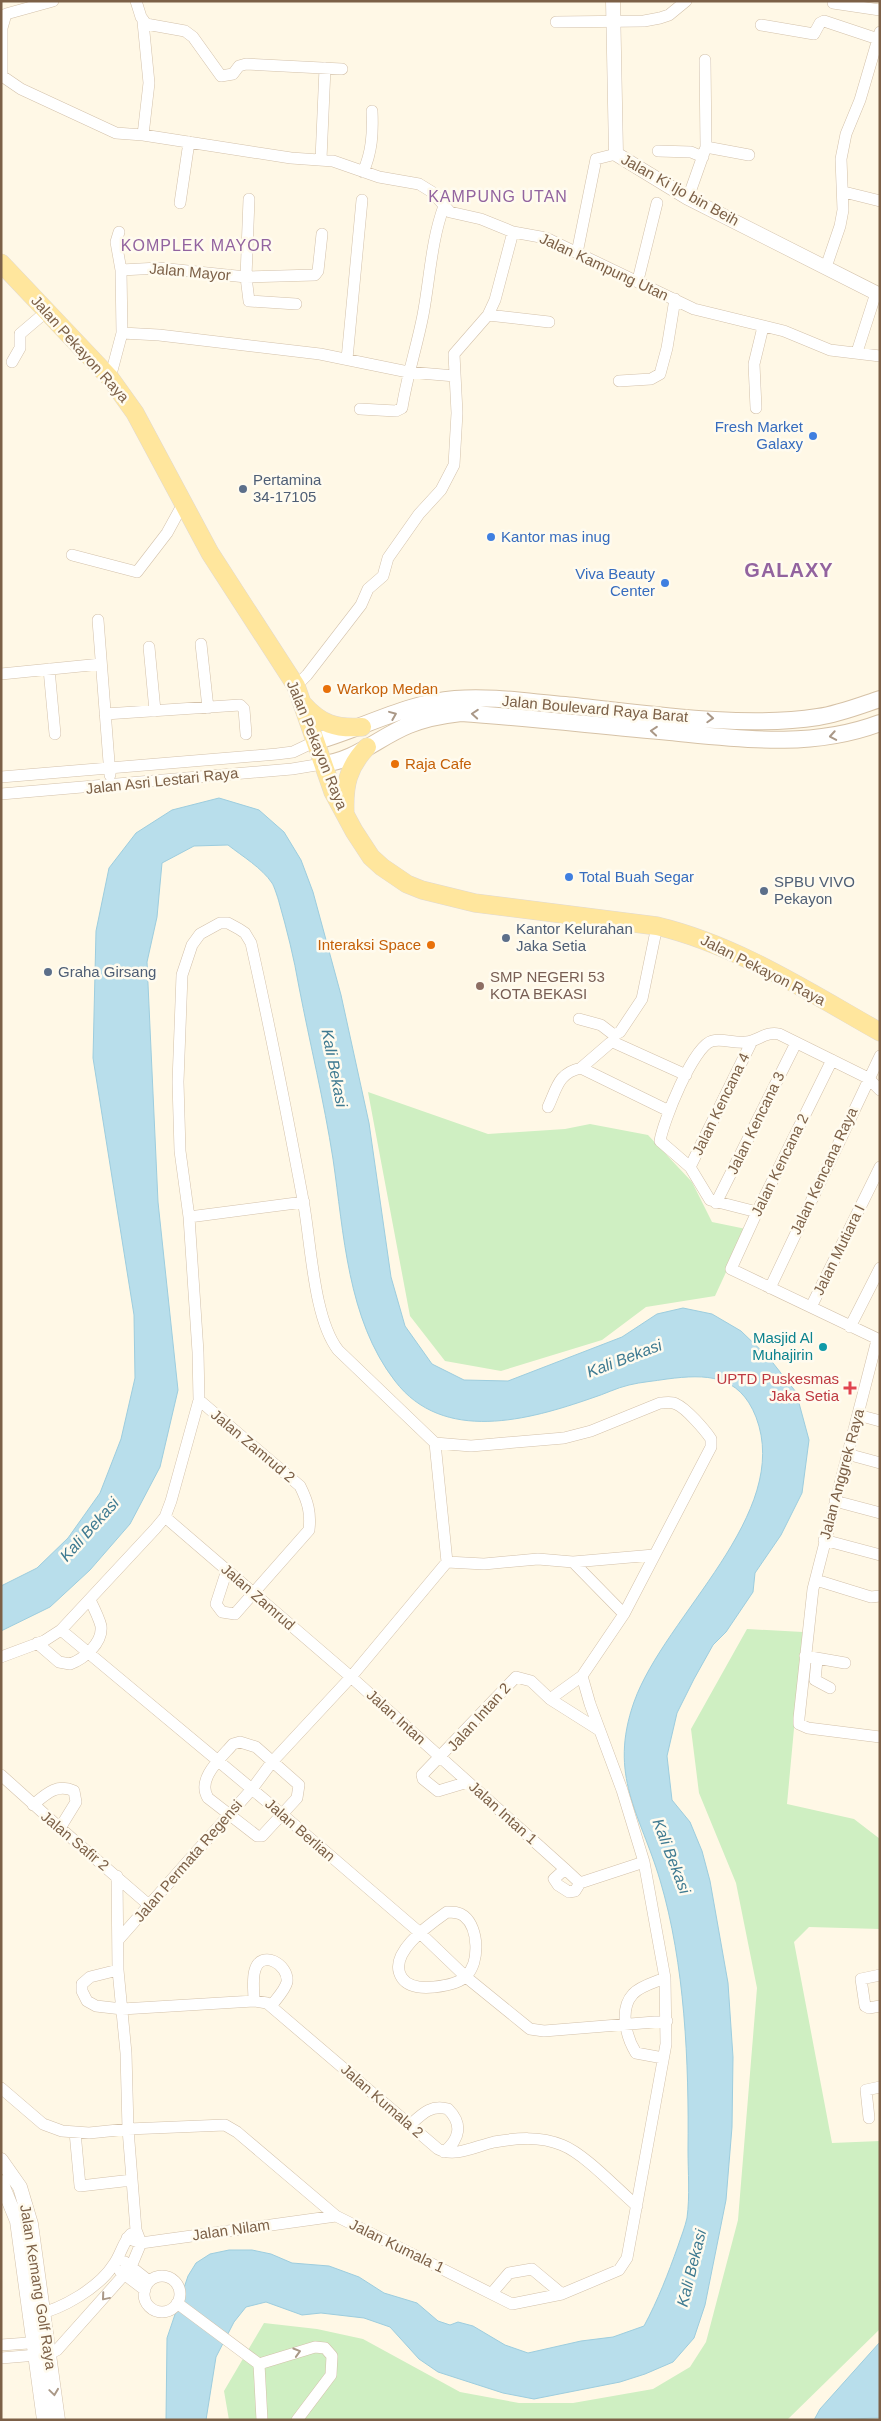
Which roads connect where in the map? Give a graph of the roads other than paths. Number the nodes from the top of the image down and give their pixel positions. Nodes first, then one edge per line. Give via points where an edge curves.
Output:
1 (53, 1) edge
2 (136, 1) edge
3 (613, 1) edge
4 (686, 1) edge
5 (833, 4) dead end
6 (880, 10) edge
7 (614, 20) junction
8 (143, 22) junction
9 (556, 22) dead end
10 (761, 25) dead end
11 (879, 35) edge
12 (705, 60) dead end
13 (325, 68) junction
14 (342, 69) dead end
15 (2, 77) edge
16 (372, 111) dead end
17 (143, 135) junction
18 (189, 142) junction
19 (658, 151) dead end
20 (704, 152) junction
21 (616, 154) junction
22 (749, 155) dead end
23 (321, 159) junction
24 (363, 172) junction
25 (844, 192) junction
26 (248, 198) dead end
27 (688, 198) junction
28 (362, 200) dead end
29 (880, 201) edge
30 (180, 203) dead end
31 (658, 203) dead end
32 (444, 206) junction
33 (119, 232) dead end
34 (513, 232) junction
35 (322, 234) dead end
36 (577, 253) junction
37 (1, 263) edge
38 (826, 267) junction
39 (121, 270) junction
40 (246, 277) junction
41 (638, 280) junction
42 (878, 294) edge
43 (675, 299) junction
44 (296, 304) dead end
45 (47, 311) junction
46 (488, 315) junction
47 (549, 322) dead end
48 (764, 327) junction
49 (122, 333) junction
50 (857, 352) junction
51 (880, 356) edge
52 (347, 359) junction
53 (12, 362) dead end
54 (408, 372) junction
55 (455, 376) junction
56 (110, 378) junction
57 (619, 381) dead end
58 (756, 408) dead end
59 (360, 410) dead end
60 (184, 502) junction
61 (72, 555) dead end
62 (98, 620) dead end
63 (202, 644) dead end
64 (149, 647) dead end
65 (101, 664) junction
66 (49, 669) junction
67 (1, 674) edge
68 (298, 694) junction
69 (880, 699) edge
70 (208, 708) junction
71 (501, 708) junction
72 (155, 711) junction
73 (105, 714) junction
74 (880, 723) edge
75 (355, 730) junction
76 (55, 734) dead end
77 (246, 734) dead end
78 (314, 742) junction
79 (362, 750) junction
80 (277, 754) junction
81 (211, 758) junction
82 (322, 764) junction
83 (110, 767) junction
84 (279, 769) junction
85 (212, 776) junction
86 (1, 777) edge
87 (110, 784) junction
88 (1, 794) edge
89 (346, 815) junction
90 (657, 926) junction
91 (579, 1018) dead end
92 (880, 1032) edge
93 (752, 1041) junction
94 (796, 1043) junction
95 (880, 1056) edge
96 (832, 1060) junction
97 (581, 1068) junction
98 (686, 1075) junction
99 (868, 1078) junction
100 (880, 1090) edge
101 (548, 1107) dead end
102 (669, 1111) junction
103 (880, 1166) edge
104 (690, 1167) junction
105 (304, 1202) junction
106 (716, 1203) junction
107 (757, 1212) junction
108 (189, 1217) junction
109 (880, 1268) edge
110 (770, 1288) junction
111 (811, 1307) junction
112 (850, 1327) junction
113 (878, 1340) edge
114 (868, 1380) junction
115 (880, 1383) edge
116 (198, 1400) junction
117 (858, 1415) junction
118 (880, 1421) edge
119 (435, 1443) junction
120 (847, 1454) junction
121 (880, 1464) edge
122 (835, 1501) junction
123 (880, 1513) edge
124 (165, 1517) junction
125 (824, 1540) junction
126 (654, 1554) junction
127 (880, 1555) edge
128 (447, 1562) junction
129 (573, 1562) junction
130 (227, 1570) junction
131 (816, 1580) junction
132 (254, 1593) junction
133 (880, 1596) edge
134 (90, 1600) junction
135 (624, 1614) junction
136 (61, 1630) junction
137 (37, 1644) junction
138 (90, 1653) junction
139 (805, 1656) junction
140 (1, 1658) edge
141 (817, 1660) junction
142 (845, 1663) dead end
143 (582, 1676) junction
144 (351, 1677) junction
145 (809, 1680) junction
146 (830, 1688) dead end
147 (550, 1699) junction
148 (599, 1730) junction
149 (880, 1737) edge
150 (441, 1758) junction
151 (219, 1761) junction
152 (272, 1762) junction
153 (1, 1775) edge
154 (468, 1782) junction
155 (252, 1789) junction
156 (33, 1804) junction
157 (229, 1814) junction
158 (283, 1815) junction
159 (60, 1828) junction
160 (644, 1862) junction
161 (565, 1869) junction
162 (117, 1876) junction
163 (580, 1883) junction
164 (150, 1906) junction
165 (419, 1932) junction
166 (119, 1939) junction
167 (118, 1970) junction
168 (880, 1975) edge
169 (466, 1977) junction
170 (665, 1978) junction
171 (254, 2001) junction
172 (272, 2005) junction
173 (880, 2006) edge
174 (122, 2009) junction
175 (667, 2021) junction
176 (624, 2025) junction
177 (663, 2058) junction
178 (880, 2087) edge
179 (1, 2088) edge
180 (869, 2118) dead end
181 (410, 2125) junction
182 (128, 2129) junction
183 (76, 2132) junction
184 (444, 2152) junction
185 (1, 2160) edge
186 (132, 2180) junction
187 (1, 2182) edge
188 (637, 2206) junction
189 (336, 2216) junction
190 (136, 2230) junction
191 (127, 2238) junction
192 (141, 2243) junction
193 (29, 2258) junction
194 (116, 2261) junction
195 (128, 2271) junction
196 (147, 2286) junction
197 (492, 2293) junction
198 (562, 2294) junction
199 (181, 2306) junction
200 (37, 2314) junction
201 (1, 2345) edge
202 (41, 2348) junction
203 (1, 2358) edge
204 (256, 2362) junction
205 (44, 2420) edge
206 (58, 2420) edge
207 (262, 2420) edge
208 (297, 2420) edge

1 - 15 street via 6,14 2,28
2 - 8 street
3 - 7 street, Jalan Ki Ijo bin Beih
4 - 7 street via 660,18
5 - 6 street
7 - 9 street
7 - 21 street, Jalan Ki Ijo bin Beih
8 - 13 street via 185,31 221,76 233,74 238,66 246,64
8 - 17 street via 148,83
10 - 11 street via 814,34 824,21
11 - 25 street via 860,100 846,134 842,159
12 - 20 street
13 - 14 street
13 - 23 street
15 - 17 street, Jalan Kampung Utan via 106,129
16 - 24 street via 373,135
17 - 18 street, Jalan Kampung Utan
18 - 23 street, Jalan Kampung Utan via 291,158
18 - 30 street
19 - 20 street
20 - 22 street
20 - 27 street
21 - 27 street, Jalan Ki Ijo bin Beih
21 - 36 street via 596,159
23 - 24 street, Jalan Kampung Utan
24 - 32 street, Jalan Kampung Utan via 418,184 432,192
25 - 29 street
25 - 38 street via 840,226
26 - 40 street, Jalan Mayor
27 - 38 street, Jalan Ki Ijo bin Beih
28 - 52 street
31 - 41 street
32 - 34 street, Jalan Kampung Utan via 456,215 481,219
32 - 54 street via 433,238 423,316
33 - 39 street via 116,242
34 - 36 street, Jalan Kampung Utan via 546,238
34 - 46 street via 500,288
35 - 40 street via 315,275
36 - 41 street, Jalan Kampung Utan
37 - 45 main road, Jalan Pekayon Raya
38 - 42 street, Jalan Ki Ijo bin Beih
39 - 40 street, Jalan Mayor via 159,268
39 - 49 street
40 - 44 street via 249,301
41 - 43 street, Jalan Kampung Utan
42 - 50 street
43 - 48 street, Jalan Kampung Utan via 694,309
43 - 57 street via 660,374 651,379
45 - 53 street via 20,334 20,348
45 - 56 main road, Jalan Pekayon Raya
46 - 47 street
46 - 55 street via 455,351
48 - 50 street, Jalan Kampung Utan via 795,334 820,348
48 - 58 street via 754,364
49 - 52 street
49 - 56 street
50 - 51 street, Jalan Kampung Utan
52 - 54 street
54 - 55 street
54 - 59 street via 400,410
55 - 68 street via 454,465 441,490 419,514 388,558 383,576 368,589 361,605 307,675
56 - 60 main road, Jalan Pekayon Raya via 135,413
60 - 61 street via 167,533 137,572
60 - 68 main road, Jalan Pekayon Raya via 210,553
62 - 65 street
63 - 70 street
64 - 72 street
65 - 66 street
65 - 73 street
66 - 67 street
66 - 76 street
68 - 75 main road via 314,716 334,727
68 - 78 main road, Jalan Pekayon Raya
71 -> 69 main road, Jalan Boulevard Raya Barat via 763,721 816,718
70 - 72 street
70 - 77 street via 242,706
74 -> 71 main road, Jalan Boulevard Raya Barat via 854,733 816,740 764,741
75 -> 71 main road, Jalan Boulevard Raya Barat via 430,702 457,699
71 -> 79 main road, Jalan Boulevard Raya Barat via 434,716 409,724
72 - 73 street
73 - 83 street
75 - 78 main road, Jalan Boulevard Raya Barat
75 - 79 main road via 349,744
78 - 80 street, Jalan Asri Lestari Raya via 293,752
78 - 82 main road, Jalan Pekayon Raya
79 - 82 main road, Jalan Boulevard Raya Barat via 347,760
79 - 89 main road via 347,777
80 - 81 street, Jalan Asri Lestari Raya
80 - 84 street via 284,762
81 - 83 street, Jalan Asri Lestari Raya
81 - 85 street
82 - 84 street, Jalan Asri Lestari Raya
82 - 89 main road, Jalan Pekayon Raya
83 - 86 street, Jalan Asri Lestari Raya
83 - 87 street
84 - 85 street, Jalan Asri Lestari Raya
85 - 87 street, Jalan Asri Lestari Raya
87 - 88 street, Jalan Asri Lestari Raya
89 - 90 main road, Jalan Pekayon Raya via 363,847 376,862 395,877 422,890 475,903
90 - 91 street via 642,999 620,1032 614,1035 601,1024
90 - 92 main road, Jalan Pekayon Raya via 685,932 740,956
93 - 94 street via 772,1033
93 - 98 street via 713,1040 702,1047
93 - 104 street, Jalan Kencana 4
94 - 96 street
94 - 106 street, Jalan Kencana 3
95 - 99 street, Jalan Kencana Raya
96 - 99 street
96 - 107 street, Jalan Kencana 2
97 - 98 street via 613,1042
97 - 101 street via 563,1075
97 - 102 street
98 - 102 street
99 - 100 street
99 - 110 street, Jalan Kencana Raya
102 - 104 street via 661,1137 662,1145
103 - 111 street, Jalan Mutiara I
104 - 106 street via 705,1196
105 - 108 street
105 - 108 street via 251,943 240,929 220,923 200,934 192,945 182,975 178,1082 180,1151
105 - 119 street via 321,1314 329,1338
106 - 107 street
107 - 110 street, Jalan Kencana 2 via 731,1269
108 - 116 street
109 - 112 street
110 - 111 street
111 - 112 street
112 - 113 street
113 - 114 street, Jalan Anggrek Raya
114 - 115 street
114 - 117 street, Jalan Anggrek Raya
116 - 124 street
116 - 132 street, Jalan Zamrud 2 via 300,1486 308,1502 309,1530
117 - 118 street
117 - 120 street, Jalan Anggrek Raya
119 - 126 street via 471,1446 564,1438 592,1431 660,1403 676,1403 710,1436 712,1444
119 - 128 street
120 - 121 street
120 - 122 street, Jalan Anggrek Raya
122 - 123 street
122 - 125 street, Jalan Anggrek Raya
124 - 130 street, Jalan Zamrud
124 - 134 street
125 - 127 street
125 - 131 street, Jalan Anggrek Raya
126 - 129 street
126 - 135 street
128 - 129 street via 484,1564 538,1559
128 - 144 street, Jalan Permata Regensi
129 - 135 street
130 - 132 street, Jalan Zamrud
130 - 132 street, Jalan Zamrud 2 via 215,1601 219,1610 238,1613
131 - 133 street via 865,1595
131 - 139 street, Jalan Anggrek Raya
132 - 144 street, Jalan Zamrud
134 - 136 street
134 - 138 street via 101,1628
135 - 143 street
136 - 137 street
136 - 138 street, Jalan Berlian
137 - 138 street via 59,1662 70,1664
137 - 140 street
138 - 151 street, Jalan Berlian
139 - 141 street
139 - 145 street, Jalan Anggrek Raya
141 - 142 street
141 - 145 street
143 - 147 street
143 - 148 street
144 - 150 street, Jalan Intan
144 - 152 street, Jalan Permata Regensi
145 - 146 street
145 - 149 street via 799,1718 802,1727
147 - 148 street
147 - 150 street, Jalan Intan 2 via 531,1681 516,1676
148 - 160 street
150 - 154 street, Jalan Intan 1
150 - 154 street, Jalan Intan 2 via 422,1774 423,1779 440,1791
151 - 152 street via 233,1744 240,1742 256,1747
151 - 155 street, Jalan Berlian
151 - 157 street via 207,1776 204,1788 208,1798
152 - 155 street, Jalan Permata Regensi
152 - 158 street via 299,1785 297,1798
153 - 156 street, Jalan Safir 2
154 - 161 street, Jalan Intan 1
155 - 157 street, Jalan Permata Regensi
155 - 158 street, Jalan Berlian
156 - 159 street, Jalan Safir 2
156 - 159 street via 55,1788 74,1791 76,1802
157 - 158 street via 259,1837 264,1836
157 - 164 street, Jalan Permata Regensi
158 - 165 street, Jalan Berlian
159 - 162 street, Jalan Safir 2
160 - 163 street
160 - 170 street
161 - 163 street, Jalan Intan 1
161 - 163 street via 554,1879 558,1885 572,1892
162 - 164 street, Jalan Safir 2
162 - 166 street
164 - 166 street, Jalan Permata Regensi
165 - 169 street, Jalan Berlian
165 - 169 street via 446,1912 458,1912 466,1917 472,1927 476,1950 474,1963
165 - 169 street via 399,1963 399,1973 404,1982 422,1988 450,1984
166 - 167 street
167 - 174 street
167 - 174 street, Jalan Kumala 2 via 90,1977 82,1984 82,1992 87,2001 96,2006
168 - 173 street via 862,1979 866,2006
169 - 176 street, Jalan Berlian via 536,2031
170 - 175 street
170 - 176 street via 634,1992 629,1999
171 - 172 street, Jalan Kumala 2
171 - 172 street via 255,1968 269,1959 278,1962 286,1972 287,1982
171 - 174 street, Jalan Kumala 2
172 - 181 street, Jalan Kumala 2
174 - 182 street
175 - 176 street
175 - 177 street
176 - 177 street via 636,2053
177 - 188 street
178 - 180 street via 866,2090
179 - 183 street, Jalan Kumala 1 via 43,2124
181 - 184 street, Jalan Kumala 2
181 - 184 street via 434,2107 448,2109 454,2118 458,2136
182 - 183 street, Jalan Kumala 1
182 - 186 street
182 - 189 street, Jalan Kumala 1 via 225,2125
183 - 186 street via 80,2186
184 - 188 street via 528,2138 550,2142 573,2150
185 - 193 street, Jalan Kemang Golf Raya via 13,2174 27,2204
186 - 190 street
187 - 193 street, Jalan Kemang Golf Raya
188 - 198 street, Jalan Kumala 1 via 625,2264 619,2270
189 - 192 street, Jalan Nilam
189 - 197 street, Jalan Kumala 1
190 - 191 street
190 - 192 street
191 - 192 street, Jalan Nilam
191 - 194 street
192 - 195 street
193 - 200 street, Jalan Kemang Golf Raya
194 - 195 street
194 - 200 street via 76,2298
195 - 196 street
195 -> 202 street via 57,2350
196 - 199 street via 146,2302 154,2310 165,2312
196 - 199 street via 159,2276 175,2281 180,2291
197 - 198 street, Jalan Kumala 1 via 515,2304
197 - 198 street via 509,2272 532,2269
199 - 204 street
200 - 202 street, Jalan Kemang Golf Raya
201 - 202 street
202 - 203 street
202 - 205 street, Jalan Kemang Golf Raya
202 -> 206 street, Jalan Kemang Golf Raya
204 - 207 street
204 -> 208 street via 315,2347 325,2348 332,2356 331,2375

